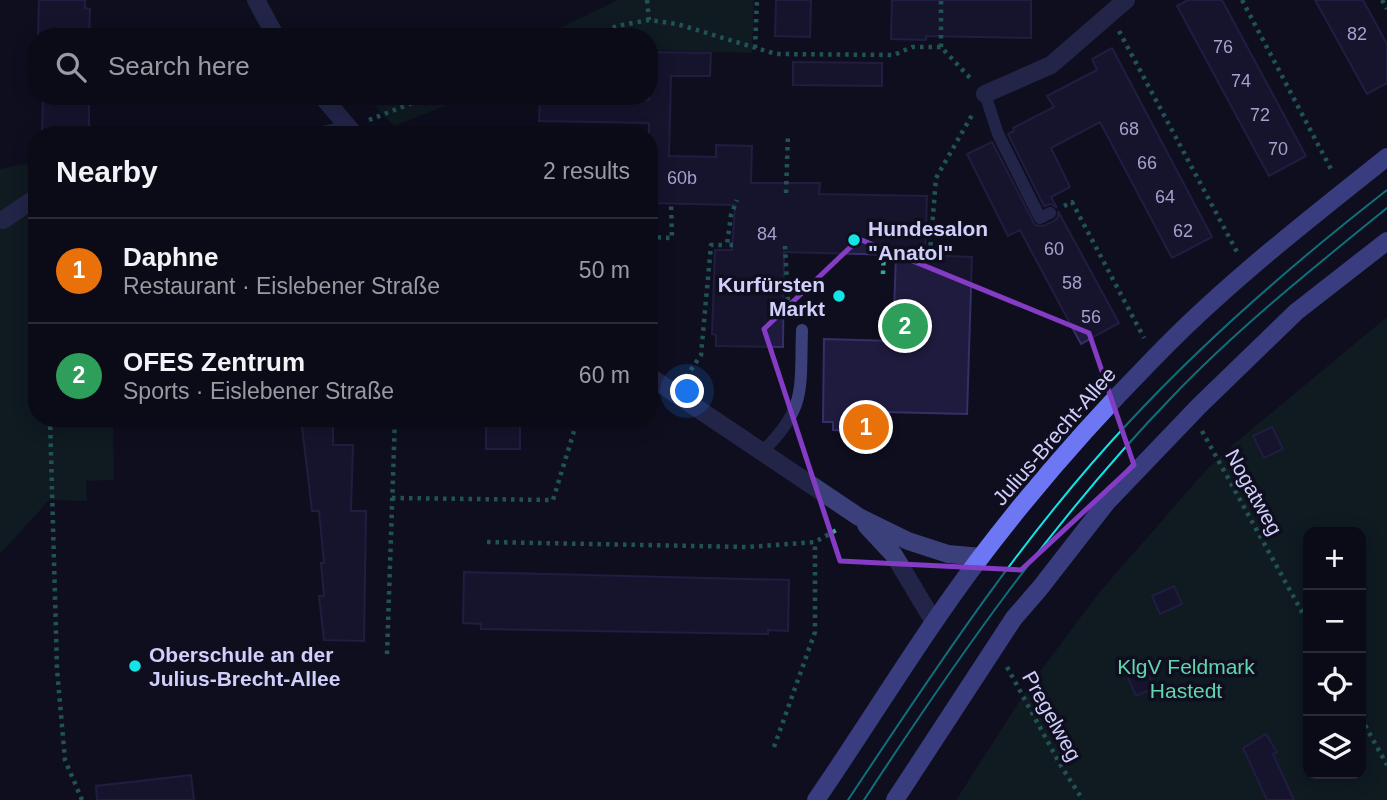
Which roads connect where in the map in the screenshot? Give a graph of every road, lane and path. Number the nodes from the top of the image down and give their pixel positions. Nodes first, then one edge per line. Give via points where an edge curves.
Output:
1 (256, 0) edge
2 (647, 0) edge
3 (757, 0) edge
4 (942, 0) edge
5 (1126, 0) edge
6 (1242, 0) edge
7 (1382, 0) edge
8 (1387, 9) edge
9 (1109, 15) junction
10 (649, 20) junction
11 (271, 28) edge
12 (612, 28) edge
13 (940, 47) junction
14 (755, 48) junction
15 (985, 94) junction
16 (330, 105) edge
17 (410, 105) edge
18 (347, 126) edge
19 (365, 126) edge
20 (788, 134) dead end
21 (1387, 157) edge
22 (786, 192) dead end
23 (1343, 192) junction
24 (737, 200) dead end
25 (671, 203) dead end
26 (28, 204) edge
27 (1050, 213) joint
28 (2, 224) edge
29 (658, 237) edge
30 (1387, 241) edge
31 (785, 246) dead end
32 (1247, 272) junction
33 (883, 274) dead end
34 (802, 330) joint
35 (1154, 357) junction
36 (658, 382) edge
37 (675, 393) junction
38 (1192, 414) junction
39 (50, 427) edge
40 (395, 427) edge
41 (575, 427) edge
42 (763, 451) junction
43 (391, 498) junction
44 (859, 517) junction
45 (487, 542) dead end
46 (815, 542) junction
47 (981, 557) junction
48 (1303, 614) edge
49 (934, 622) junction
50 (996, 645) junction
51 (387, 654) dead end
52 (1366, 727) edge
53 (774, 747) dead end
54 (1387, 765) edge
55 (82, 800) edge
56 (816, 800) edge
57 (895, 800) edge
58 (1083, 800) edge

1 - 11 street
2 - 10 path
3 - 14 path
4 - 13 path
5 - 9 street
6 - 23 path
7 - 8 path
9 - 15 street via 1051,65
9 - 32 path
10 - 12 path
10 - 14 path
13 - 14 path via 912,47 894,55 776,54
13 - 15 path
15 - 27 lane via 998,134 1040,218
15 - 33 path via 936,178 930,252 884,250
16 - 18 street
17 - 19 path
20 - 22 path
21 - 23 main road, Julius-Brecht-Allee
23 - 32 main road, Julius-Brecht-Allee
24 - 37 path via 731,215 730,245 711,246 701,355
25 - 29 path via 672,238
26 - 28 street
27 - 35 path via 1072,202
30 - 38 main road via 1296,312
31 - 34 path via 790,323
32 - 35 main road, Julius-Brecht-Allee
34 - 42 lane via 799,400 782,433
35 - 47 main road, Julius-Brecht-Allee
36 - 37 street
37 - 42 street
38 - 48 path, Nogatweg
38 - 50 main road via 1107,502
39 - 55 path via 57,669 65,760
40 - 43 path
41 - 43 path via 552,500
42 - 44 street
43 - 51 path
44 - 46 path
44 - 47 street via 908,541 948,554
44 - 49 street via 894,555
45 - 46 path via 748,547
46 - 53 path via 815,632
47 - 49 main road, Julius-Brecht-Allee
49 - 56 main road, Julius-Brecht-Allee
50 - 57 main road
50 - 58 path, Pregelweg
52 - 54 path

